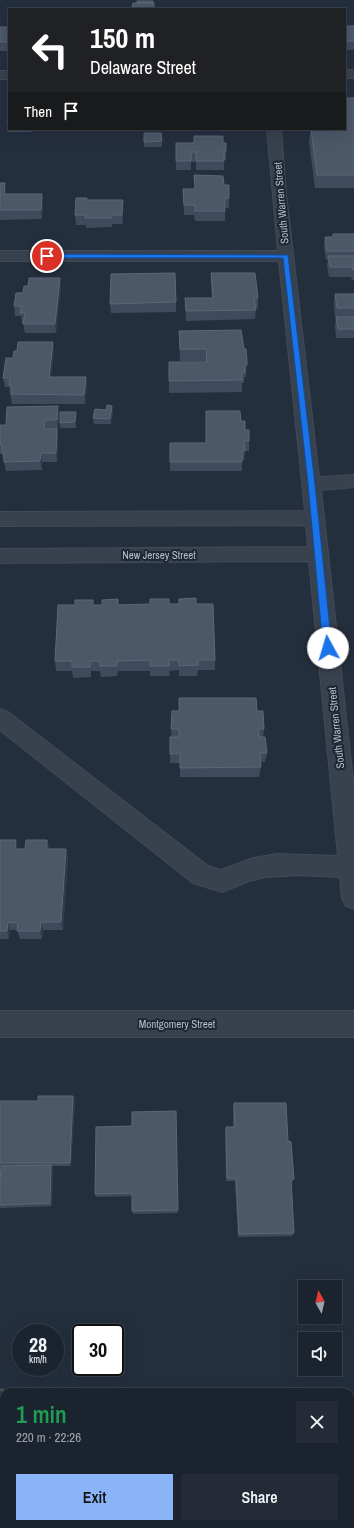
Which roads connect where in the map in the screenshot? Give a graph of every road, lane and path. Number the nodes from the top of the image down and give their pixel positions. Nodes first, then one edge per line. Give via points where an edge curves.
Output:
1 (274, 130) edge
2 (0, 256) edge
3 (286, 256) junction
4 (354, 481) edge
5 (311, 484) junction
6 (314, 518) junction
7 (0, 519) edge
8 (318, 554) junction
9 (0, 556) edge
10 (0, 718) edge
11 (350, 867) junction
12 (354, 898) edge
13 (0, 1024) edge
14 (354, 1024) edge

1 - 3 street, South Warren Street
2 - 3 street
3 - 5 street, South Warren Street
4 - 5 street
5 - 6 street, South Warren Street
6 - 7 street
6 - 8 street, South Warren Street
8 - 9 street, New Jersey Street
8 - 11 street, South Warren Street
10 - 11 street via 201,875 222,882 265,866 295,864
11 - 12 street, South Warren Street
13 - 14 street, Montgomery Street

